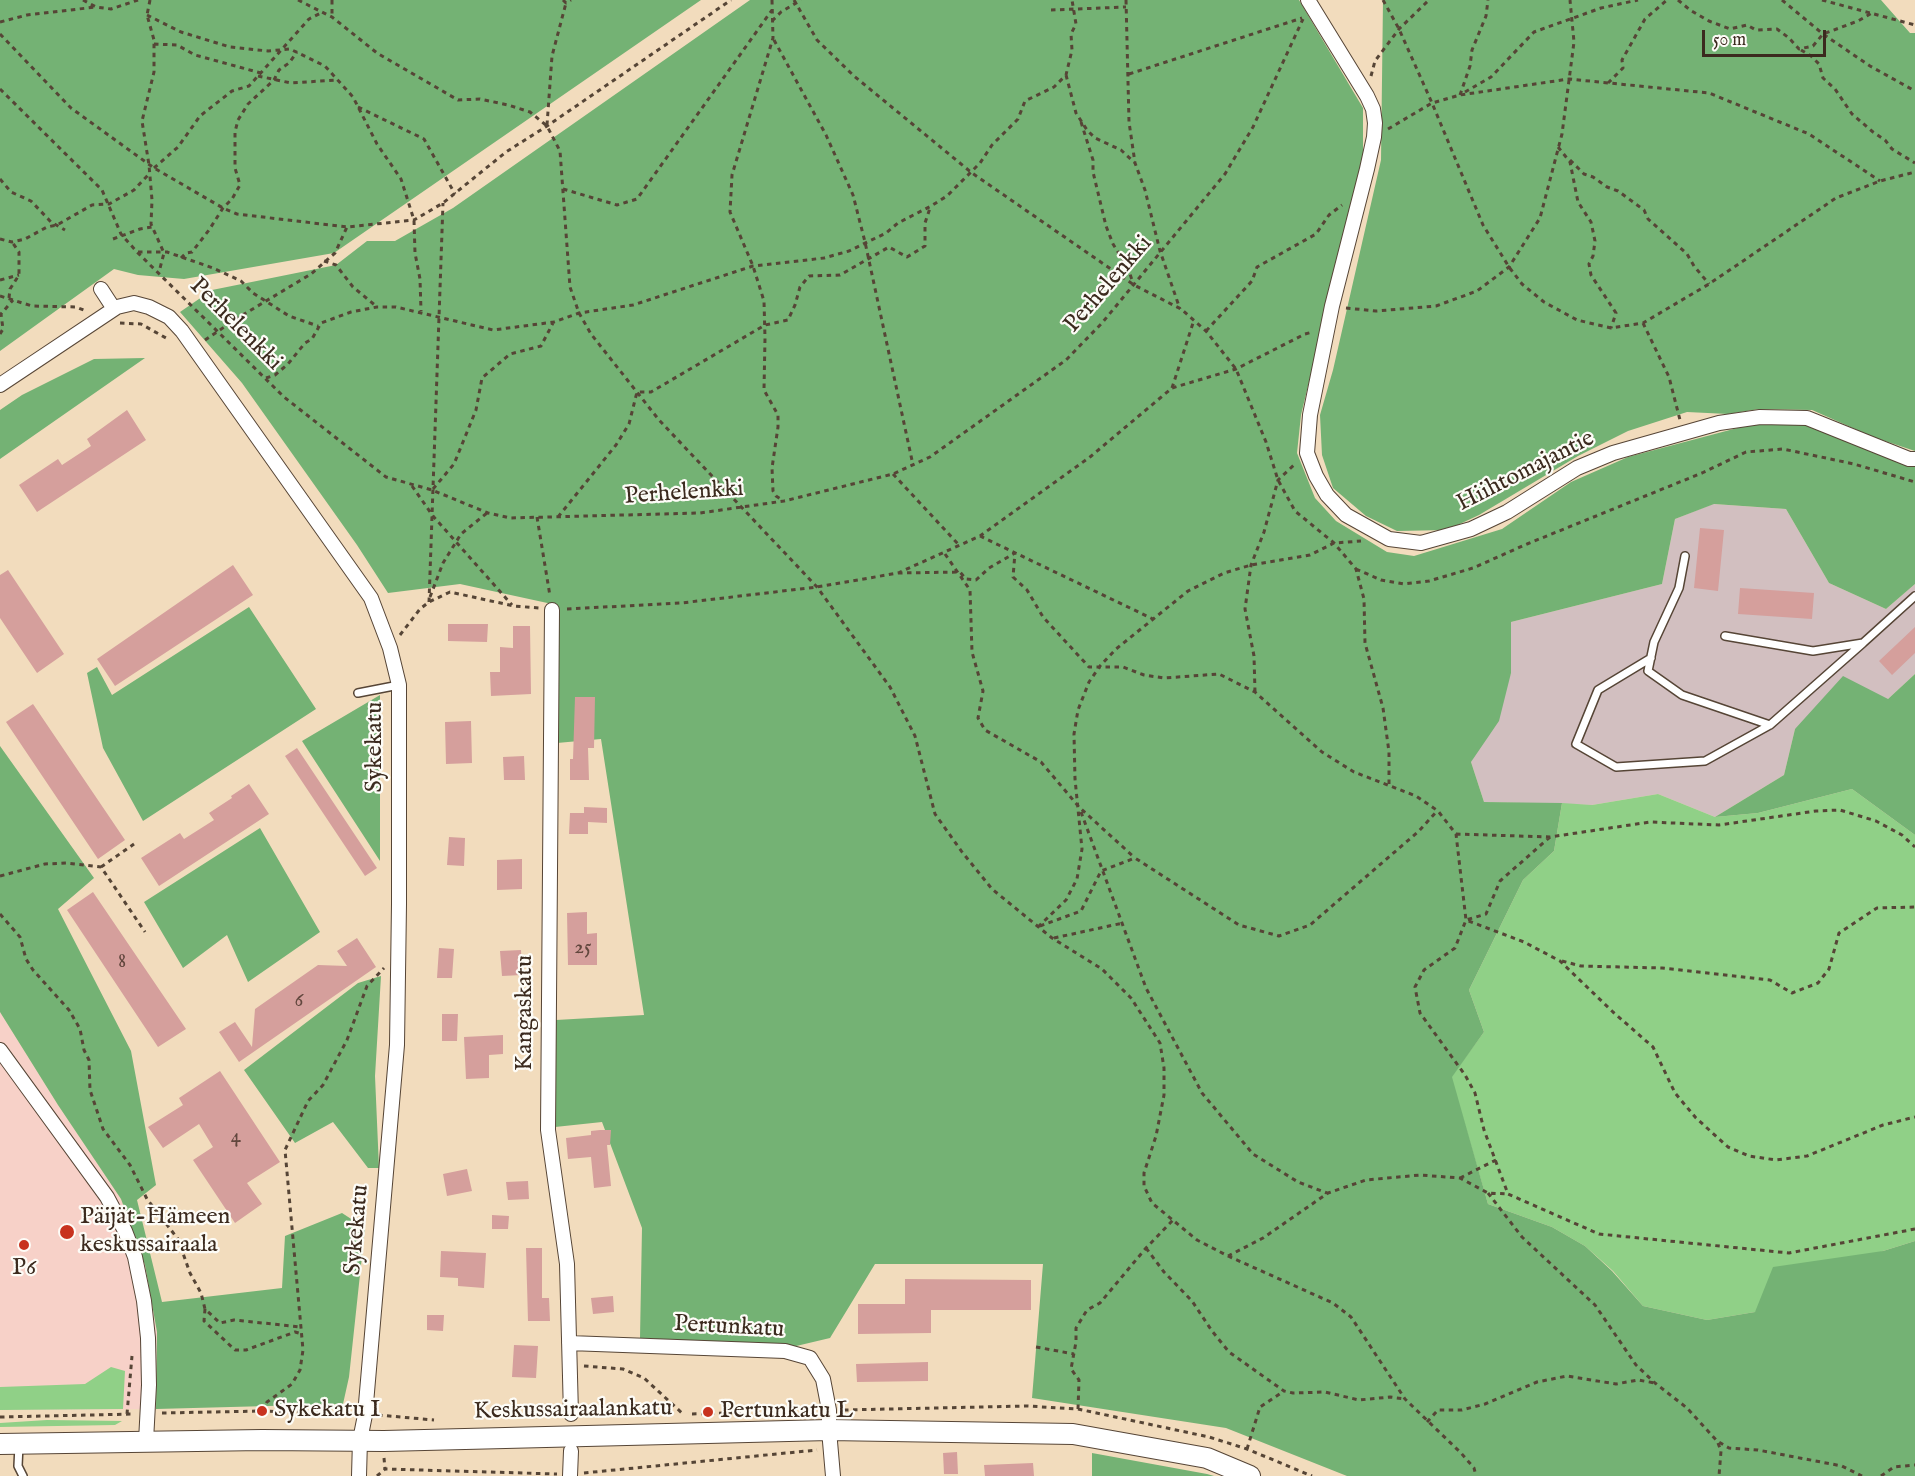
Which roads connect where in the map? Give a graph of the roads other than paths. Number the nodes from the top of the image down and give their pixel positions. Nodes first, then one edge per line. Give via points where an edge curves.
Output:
1 (1308, 0) edge
2 (101, 289) dead end
3 (114, 309) junction
4 (0, 385) edge
5 (1915, 459) edge
6 (1685, 556) dead end
7 (1915, 596) edge
8 (552, 610) road end
9 (1725, 636) dead end
10 (1863, 643) junction
11 (1651, 658) junction
12 (399, 685) junction
13 (358, 693) dead end
14 (1770, 725) junction
15 (0, 1050) edge
16 (569, 1343) junction
17 (571, 1414) dead end
18 (829, 1430) junction
19 (360, 1440) junction
20 (146, 1441) junction
21 (10, 1443) edge
22 (571, 1451) dead end
23 (22, 1476) edge
24 (359, 1476) edge
25 (570, 1476) edge
26 (833, 1476) edge
27 (1250, 1476) edge

1 - 5 street, Hiihtomajantie via 1373,109 1374,137 1332,306 1310,415 1307,453 1327,495 1346,515 1389,539 1421,543 1471,529 1507,512 1577,468 1613,453 1719,423 1760,417 1807,418
2 - 3 street
3 - 4 street, Sykekatu via 106,321
3 - 12 street, Sykekatu via 134,303 149,307 169,317 182,331 371,598
6 - 11 lane via 1679,588 1654,642
7 - 10 lane
8 - 16 street, Kangaskatu via 548,1130 567,1264
9 - 10 lane via 1813,651
10 - 14 lane
11 - 14 lane via 1648,671 1682,695
11 - 14 lane via 1598,690 1576,744 1616,767 1704,761
12 - 13 lane
12 - 19 street, Sykekatu via 397,1046
15 - 20 street via 107,1197 135,1257 148,1338
16 - 17 street, Kangaskatu
16 - 18 street, Pertunkatu via 785,1351 810,1358 823,1379
18 - 19 street, Keskussairaalankatu
18 - 26 street, Pertunkatu
18 - 27 street, Keskussairaalankatu via 1073,1434 1207,1458
19 - 20 street, Keskussairaalankatu
19 - 24 street, Sykekatu
20 - 21 street, Keskussairaalankatu
21 - 23 lane
22 - 25 street

